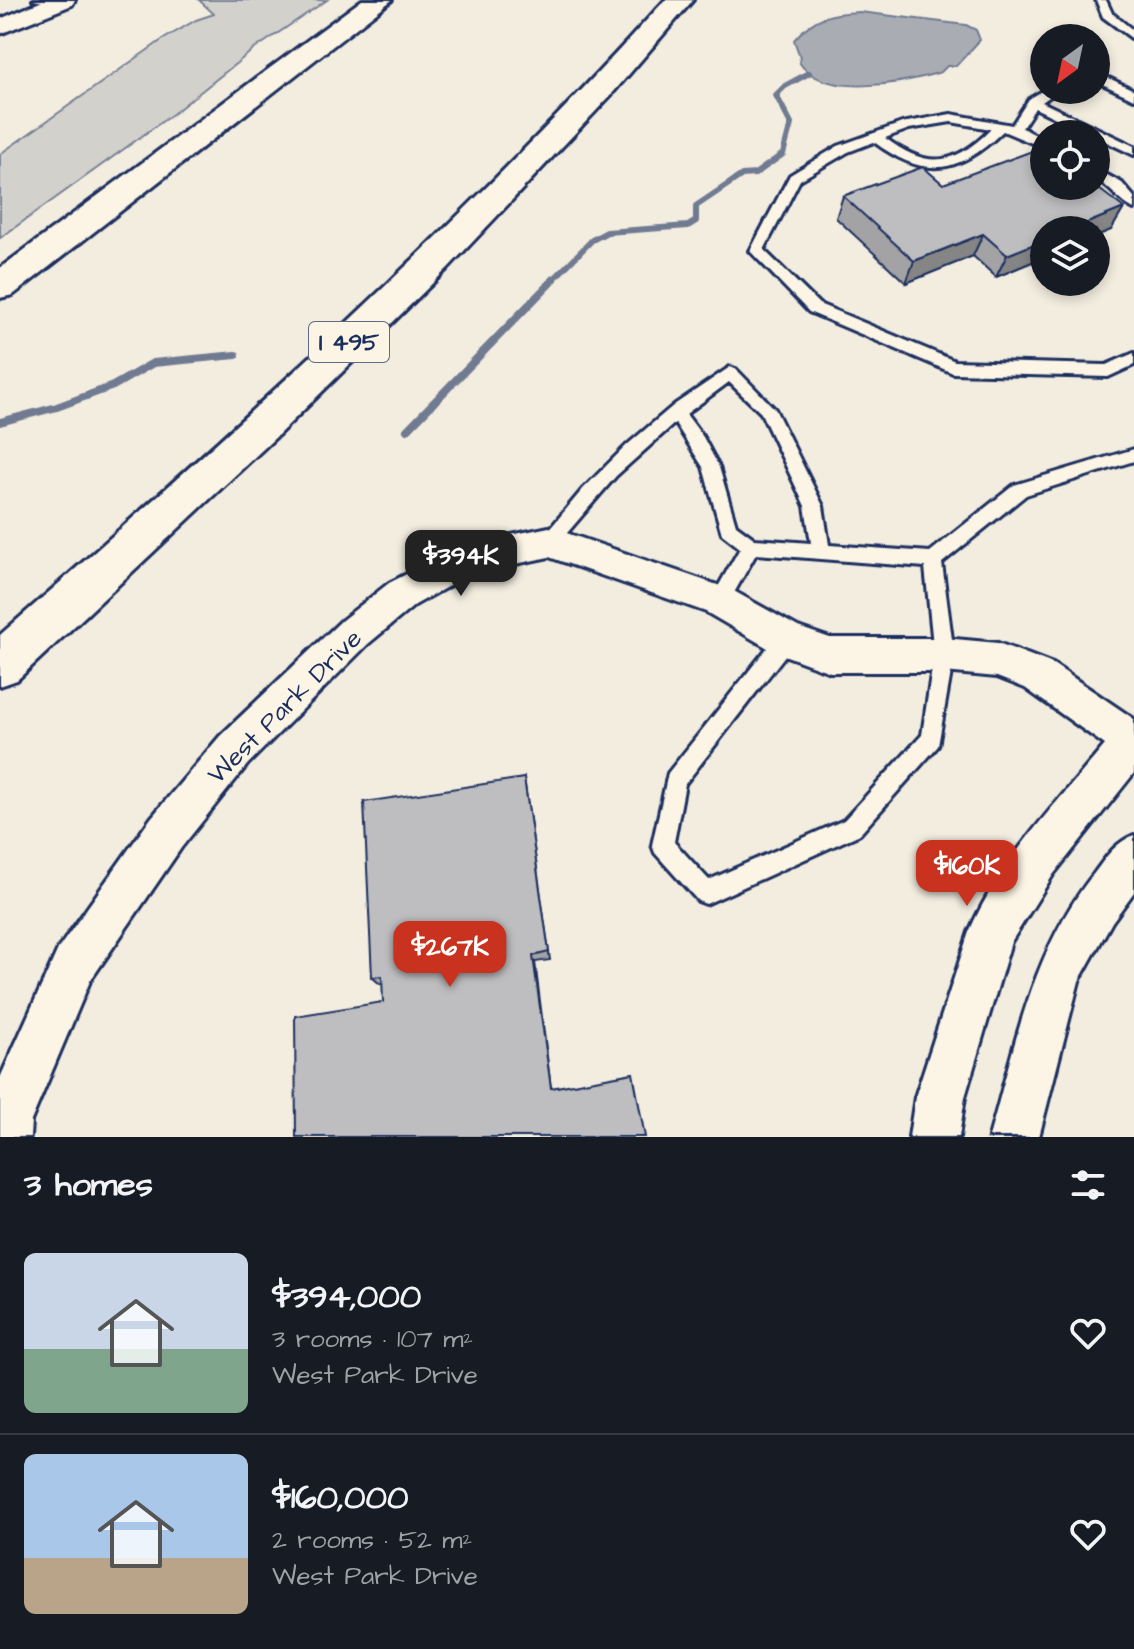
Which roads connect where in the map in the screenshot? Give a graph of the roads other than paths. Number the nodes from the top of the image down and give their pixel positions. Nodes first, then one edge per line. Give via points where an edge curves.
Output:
1 (379, 0) edge
2 (680, 0) edge
3 (1101, 0) edge
4 (54, 1) edge
5 (0, 27) edge
6 (1134, 37) edge
7 (1110, 83) edge
8 (1134, 95) edge
9 (1032, 104) edge
10 (1037, 104) edge
11 (999, 128) junction
12 (1015, 129) junction
13 (876, 137) junction
14 (1030, 137) edge
15 (1134, 151) edge
16 (1110, 182) edge
17 (1134, 205) edge
18 (0, 286) edge
19 (1134, 359) edge
20 (676, 413) junction
21 (1134, 455) edge
22 (549, 542) junction
23 (751, 546) junction
24 (821, 551) junction
25 (933, 560) junction
26 (719, 601) junction
27 (786, 639) junction
28 (944, 655) junction
29 (0, 665) edge
30 (1134, 742) edge
31 (1134, 857) edge
32 (5, 1137) edge
33 (934, 1137) edge
34 (1014, 1137) edge

1 - 18 highway
2 - 29 highway, I 495 via 382,311
3 - 6 lane via 1107,15
4 - 5 street
7 - 8 lane
9 - 12 lane
10 - 15 lane
11 - 12 lane
11 - 13 lane via 951,118
11 - 13 lane via 950,165 908,158
12 - 14 lane
13 - 19 lane via 843,149 795,178 757,251 814,308 953,367 1108,371
16 - 17 lane
20 - 22 lane via 584,496
20 - 23 lane via 701,443 716,475 728,529
20 - 24 lane via 730,373 767,409 814,506
21 - 25 lane via 1020,490
22 - 26 street
22 - 32 street, West Park Drive via 464,560 402,594 234,750 166,833 74,965 6,1121
23 - 24 lane
23 - 26 lane
24 - 25 lane
25 - 28 lane
26 - 27 street
27 - 28 street via 830,655
27 - 28 lane via 675,780 663,845 706,893 852,827 931,739
28 - 30 street via 998,660 1039,676
30 - 33 street via 1038,860 992,932 940,1097
31 - 34 street via 1096,906 1058,974

